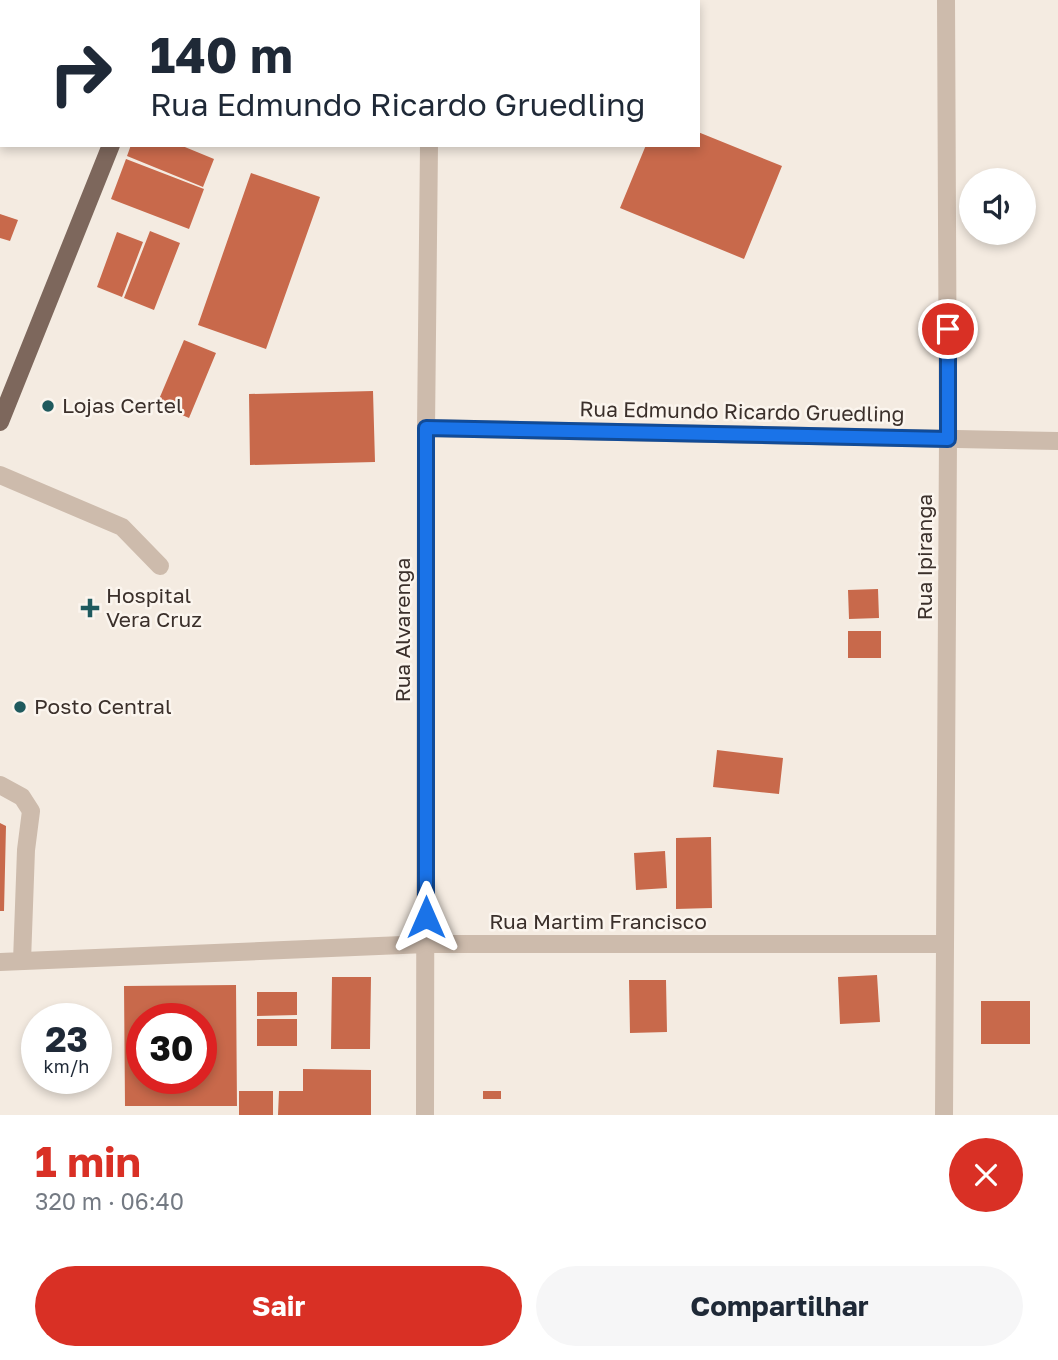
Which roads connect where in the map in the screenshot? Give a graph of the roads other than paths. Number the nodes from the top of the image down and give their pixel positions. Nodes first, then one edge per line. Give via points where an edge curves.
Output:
1 (946, 0) edge
2 (110, 147) edge
3 (429, 147) edge
4 (0, 422) edge
5 (426, 428) junction
6 (948, 439) junction
7 (1058, 441) edge
8 (0, 475) edge
9 (160, 566) dead end
10 (0, 785) edge
11 (425, 944) junction
12 (944, 944) junction
13 (22, 961) junction
14 (0, 962) edge
15 (425, 1115) edge
16 (944, 1115) edge

1 - 6 street, Rua Ipiranga
2 - 4 main road
3 - 5 street, Rua Alvarenga
5 - 6 street, Rua Edmundo Ricardo Gruedling
5 - 11 street, Rua Alvarenga
6 - 7 street, Rua Edmundo Ricardo Gruedling
6 - 12 street, Rua Ipiranga
8 - 9 street via 122,527
10 - 13 street via 22,797 31,811
11 - 12 street, Rua Martim Francisco
11 - 13 street, Rua Martim Francisco
11 - 15 street, Rua Alvarenga
12 - 16 street, Rua Ipiranga
13 - 14 street, Rua Martim Francisco

